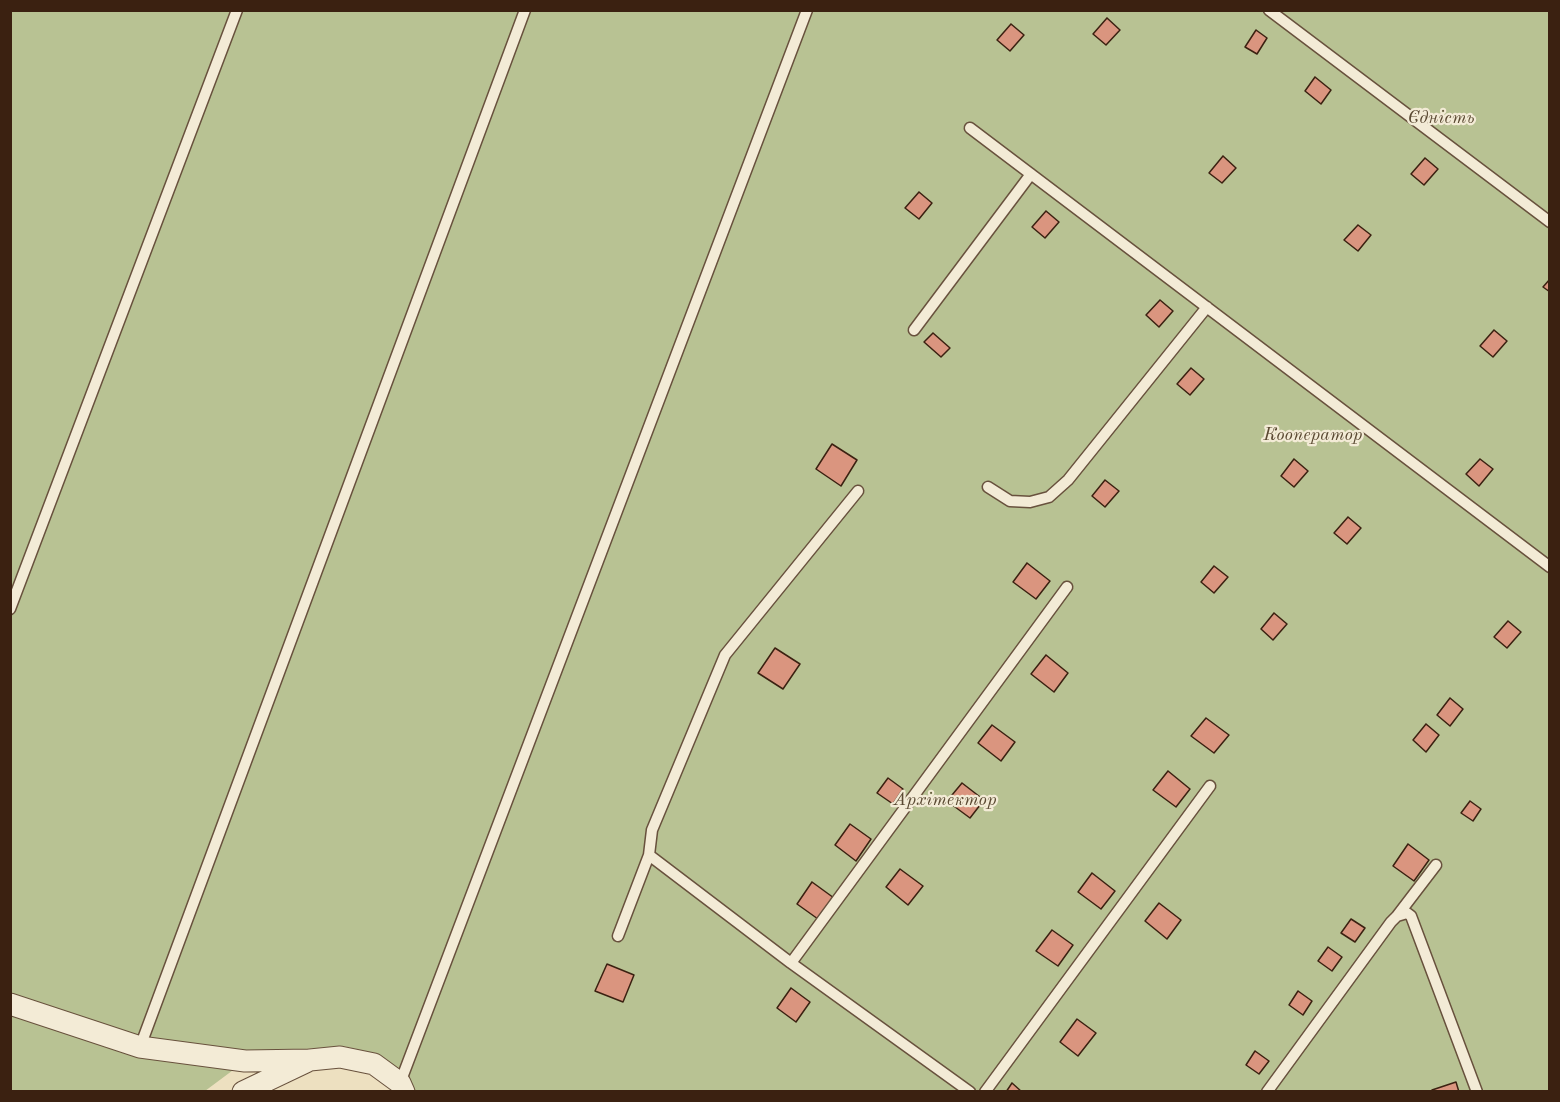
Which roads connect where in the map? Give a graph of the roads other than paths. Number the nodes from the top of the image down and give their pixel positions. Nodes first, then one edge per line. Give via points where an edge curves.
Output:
1 (237, 10) edge
2 (525, 10) edge
3 (807, 10) edge
4 (1269, 10) edge
5 (970, 128) dead end
6 (1030, 174) junction
7 (1550, 222) edge
8 (1207, 307) junction
9 (914, 330) dead end
10 (988, 487) dead end
11 (858, 491) dead end
12 (1550, 567) edge
13 (1067, 587) dead end
14 (10, 609) edge
15 (1210, 786) dead end
16 (650, 855) junction
17 (1436, 865) dead end
18 (1397, 916) junction
19 (618, 936) dead end
20 (791, 963) junction
21 (10, 1004) edge
22 (140, 1047) junction
23 (310, 1060) junction
24 (402, 1087) edge
25 (243, 1092) edge
26 (970, 1092) edge
27 (985, 1092) edge
28 (1267, 1092) edge
29 (1477, 1092) edge

1 - 14 lane
2 - 22 lane
3 - 24 lane
4 - 7 lane
5 - 6 lane
6 - 8 lane
6 - 9 lane
8 - 10 lane via 1068,480 1049,497 1030,502 1010,501
8 - 12 lane
11 - 16 lane via 725,655 652,830
13 - 20 lane
15 - 27 lane
16 - 19 lane
16 - 20 lane
17 - 18 lane
18 - 28 lane
18 - 29 lane via 1411,916
20 - 26 lane
21 - 22 street
22 - 23 street via 245,1061
23 - 24 street via 340,1057 374,1064
23 - 25 street

